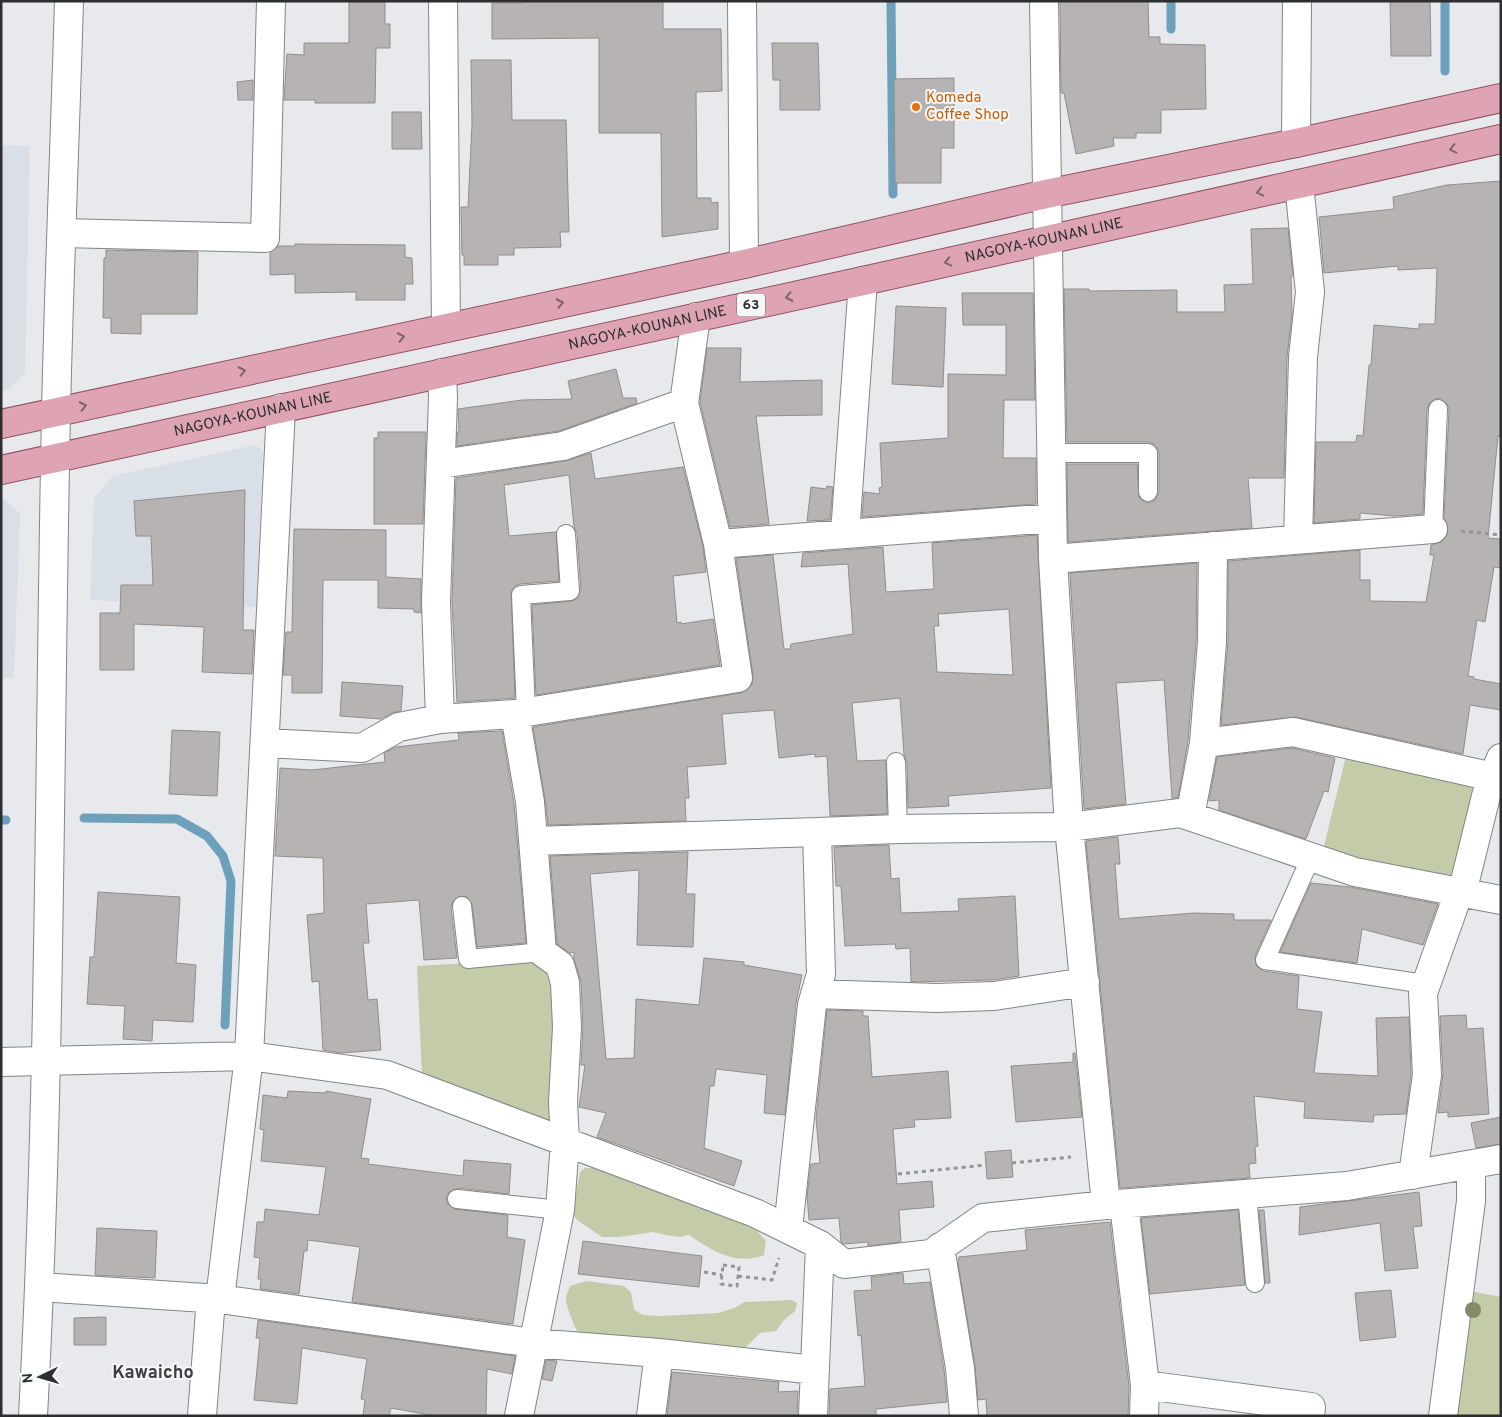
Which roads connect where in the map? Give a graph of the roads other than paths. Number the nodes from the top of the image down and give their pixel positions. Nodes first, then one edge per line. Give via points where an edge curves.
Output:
1 (69, 1) edge
2 (271, 1) edge
3 (443, 1) edge
4 (742, 1) edge
5 (1044, 1) edge
6 (1297, 1) edge
7 (1501, 98) edge
8 (1501, 139) edge
9 (1296, 143) junction
10 (1299, 184) junction
11 (1046, 194) junction
12 (62, 233) junction
13 (1047, 240) junction
14 (744, 264) junction
15 (863, 281) junction
16 (696, 317) junction
17 (446, 328) junction
18 (442, 373) junction
19 (684, 403) junction
20 (281, 408) junction
21 (1438, 410) dead end
22 (56, 412) junction
23 (1, 424) edge
24 (1051, 453) junction
25 (56, 458) junction
26 (441, 464) junction
27 (1, 470) edge
28 (1148, 492) dead end
29 (1052, 518) junction
30 (1433, 529) joint
31 (566, 534) dead end
32 (845, 534) junction
33 (1298, 539) junction
34 (718, 544) junction
35 (1213, 546) junction
36 (1053, 558) junction
37 (520, 713) junction
38 (440, 719) junction
39 (265, 743) junction
40 (1204, 743) junction
41 (896, 762) dead end
42 (1497, 768) edge
43 (1190, 816) junction
44 (1069, 827) junction
45 (898, 829) junction
46 (817, 832) junction
47 (533, 841) junction
48 (1311, 857) junction
49 (1460, 892) junction
50 (1501, 900) edge
51 (462, 906) dead end
52 (542, 952) junction
53 (1084, 982) junction
54 (1425, 984) junction
55 (815, 994) junction
56 (248, 1056) junction
57 (1, 1062) edge
58 (45, 1062) junction
59 (565, 1141) junction
60 (1501, 1159) edge
61 (1471, 1165) junction
62 (1412, 1175) junction
63 (1247, 1194) junction
64 (457, 1199) dead end
65 (1115, 1204) junction
66 (560, 1210) junction
67 (788, 1229) junction
68 (820, 1245) junction
69 (940, 1248) junction
70 (1255, 1282) dead end
71 (40, 1288) junction
72 (215, 1298) junction
73 (533, 1343) junction
74 (659, 1353) junction
75 (815, 1370) junction
76 (1145, 1386) junction
77 (33, 1416) edge
78 (202, 1416) edge
79 (519, 1416) edge
80 (651, 1416) edge
81 (813, 1416) edge
82 (964, 1416) edge
83 (1144, 1416) edge
84 (1310, 1416) edge
85 (1443, 1416) edge

1 - 12 street
2 - 12 street via 265,238
3 - 17 street
4 - 14 street
5 - 11 street
6 - 9 street
7 - 9 main road
8 -> 10 main road, NAGOYA-KOUNAN LINE / 63
9 - 11 main road
10 -> 13 main road, NAGOYA-KOUNAN LINE / 63
10 - 33 street via 1310,292 1302,357
11 - 13 street
11 - 14 main road
12 - 22 street
13 -> 15 main road, NAGOYA-KOUNAN LINE / 63
13 - 24 street
17 -> 14 main road
15 -> 16 main road, NAGOYA-KOUNAN LINE / 63
15 - 32 street
16 - 18 main road, NAGOYA-KOUNAN LINE / 63
16 - 19 street
22 -> 17 main road
18 - 20 main road, NAGOYA-KOUNAN LINE / 63
18 - 26 street
19 - 26 street via 563,446
19 - 34 street
20 - 25 main road, NAGOYA-KOUNAN LINE / 63
20 - 39 street
21 - 30 lane
22 - 23 main road
22 - 25 street
24 - 28 lane via 1148,453
24 - 29 street
25 - 27 main road, NAGOYA-KOUNAN LINE / 63
25 - 58 street
26 - 38 street via 436,602
29 - 32 street
29 - 36 street
30 - 33 street
31 - 37 lane via 570,591 521,595
32 - 34 street
33 - 35 street
34 - 37 street via 738,678
35 - 36 street
35 - 40 street via 1212,642
36 - 44 street
37 - 38 street
37 - 47 street
38 - 39 street via 400,727 362,748
39 - 56 street
40 - 42 street via 1293,732
40 - 43 street
41 - 45 lane
42 - 49 street via 1488,788
43 - 44 street via 1180,813
43 - 48 street
44 - 45 street
44 - 53 street
45 - 46 street
46 - 47 street
46 - 55 street via 822,974
47 - 52 street
48 - 49 street via 1355,872
48 - 54 lane via 1265,960
49 - 50 street
49 - 54 street
51 - 52 lane via 468,959
52 - 59 street via 560,965 565,983 568,1027 563,1102
53 - 55 street via 994,996 937,998
53 - 65 street via 1101,1154
54 - 62 street via 1422,993 1427,1075
55 - 67 street
56 - 58 street
56 - 59 street via 387,1075
56 - 72 street
57 - 58 street
58 - 71 street
59 - 66 street
59 - 67 street via 755,1213
60 - 61 street
61 - 62 street
61 - 85 street via 1471,1202
62 - 63 street via 1348,1186
63 - 65 street
63 - 70 lane
64 - 66 lane
65 - 69 street via 982,1218
65 - 76 street
66 - 73 street
67 - 68 street
68 - 69 street via 844,1264 931,1254
68 - 75 street
69 - 82 street via 960,1368
71 - 72 street
71 - 77 street
72 - 73 street
72 - 78 street
73 - 74 street
73 - 79 street
74 - 75 street
74 - 80 street
75 - 81 street
76 - 83 street
76 - 84 street via 1311,1407

